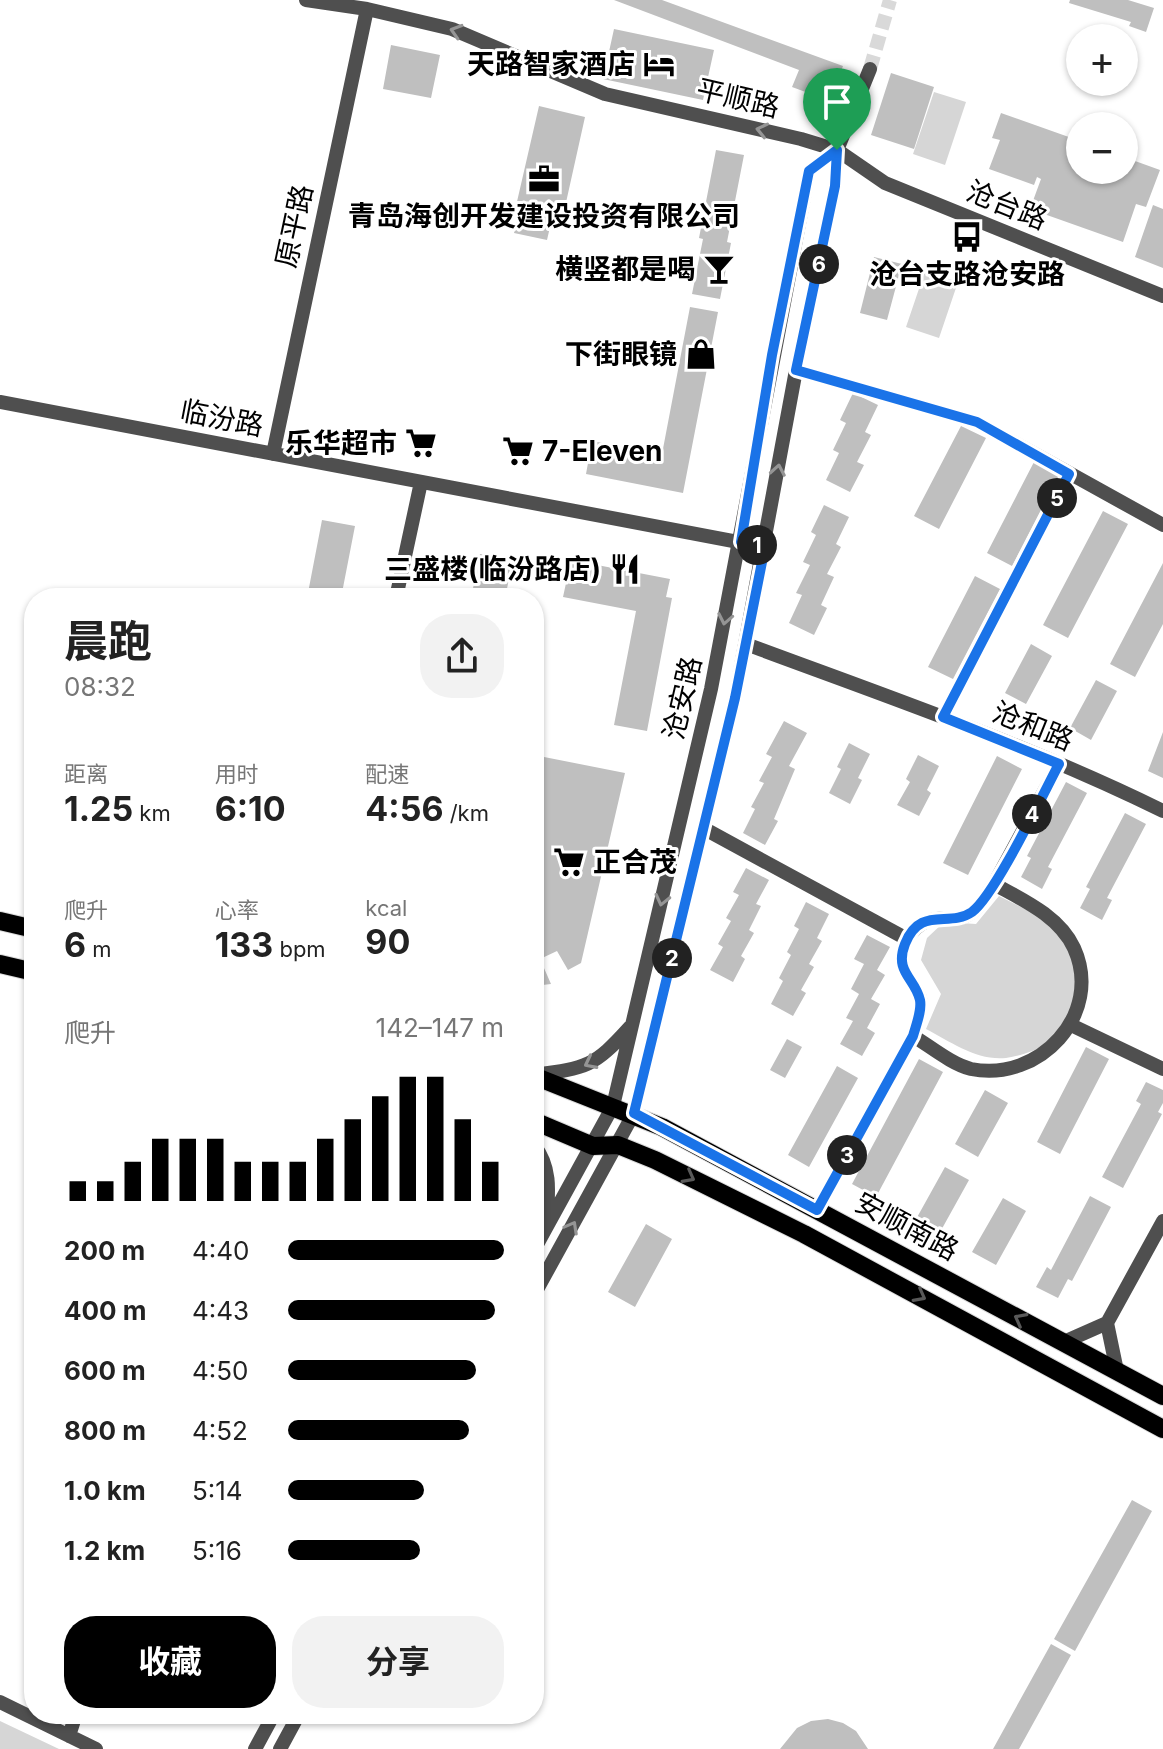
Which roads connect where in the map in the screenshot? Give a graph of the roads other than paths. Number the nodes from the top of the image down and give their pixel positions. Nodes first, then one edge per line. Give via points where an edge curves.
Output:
1 (306, 0) edge
2 (367, 9) junction
3 (870, 69) tunnel mouth
4 (837, 150) junction
5 (1163, 296) edge
6 (796, 370) junction
7 (0, 402) edge
8 (273, 454) junction
9 (1069, 474) junction
10 (421, 482) junction
11 (1163, 525) edge
12 (741, 542) junction
13 (765, 547) junction
14 (398, 588) edge
15 (746, 644) junction
16 (943, 717) junction
17 (1059, 764) junction
18 (1163, 811) edge
19 (703, 828) junction
20 (994, 884) junction
21 (0, 921) edge
22 (24, 927) edge
23 (907, 939) junction
24 (0, 964) edge
25 (24, 970) edge
26 (633, 1024) junction
27 (1071, 1025) junction
28 (913, 1036) junction
29 (1163, 1069) edge
30 (544, 1074) edge
31 (544, 1080) edge
32 (613, 1106) junction
33 (634, 1113) junction
34 (544, 1125) edge
35 (618, 1145) junction
36 (593, 1146) junction
37 (544, 1160) edge
38 (817, 1210) junction
39 (1163, 1221) edge
40 (546, 1229) junction
41 (544, 1232) edge
42 (544, 1277) edge
43 (1107, 1323) junction
44 (1064, 1342) junction
45 (1117, 1371) junction
46 (1163, 1396) edge
47 (1163, 1429) edge
48 (0, 1702) edge
49 (24, 1714) edge
50 (45, 1724) edge
51 (73, 1724) edge
52 (269, 1724) edge
53 (294, 1724) edge
54 (69, 1736) junction
55 (96, 1749) edge
56 (255, 1749) edge
57 (280, 1749) edge

1 - 2 street, 平顺路
4 -> 2 street, 平顺路 via 605,94 452,29
2 - 8 street, 原平路
3 - 4 street, 沧安路
4 - 5 street, 沧台路 via 885,183
4 - 6 street, 沧安路 via 835,186
4 - 12 street, 沧安路 via 809,171
6 - 9 street via 977,422
13 -> 6 street, 沧安路
7 - 8 street, 临汾路
8 - 10 street, 临汾路
9 - 11 street
9 - 16 street
10 - 12 street, 临汾路
10 - 14 street
12 - 13 street, 临汾路
12 -> 26 street, 沧安路
13 - 15 street, 沧安路
15 - 16 street, 沧和路
15 - 19 street, 沧安路
16 - 17 street, 沧和路
17 - 18 street, 沧和路
17 - 20 street
19 - 23 street
19 - 33 street, 沧安路
20 - 23 street via 974,911 926,921
20 - 27 street via 1040,910 1074,948 1081,976
21 - 22 main road
23 - 28 street via 903,964 921,1006
24 - 25 main road
26 -> 30 street via 593,1063
26 - 32 street, 沧安路
27 - 28 street via 1050,1051 1023,1065 995,1070 970,1068
27 - 29 street
28 - 38 street
31 - 32 main road, 安顺南路
32 - 33 main road, 安顺南路
32 - 36 street, 沧安路
33 - 35 street, 沧安路
33 - 38 main road, 安顺南路
34 - 36 main road, 安顺南路
35 - 36 main road, 安顺南路
42 -> 35 street, 沧安路
35 -> 47 main road, 安顺南路 via 804,1234
36 - 40 street, 沧安路
37 - 40 street via 549,1181
44 -> 38 main road, 安顺南路
39 - 43 street
40 - 41 street, 沧安路
43 - 44 street
43 - 45 street
44 - 45 main road, 安顺南路
45 - 46 main road, 安顺南路
48 - 49 street
50 - 54 street
51 - 54 street
52 - 56 street
53 - 57 street
54 - 55 street

